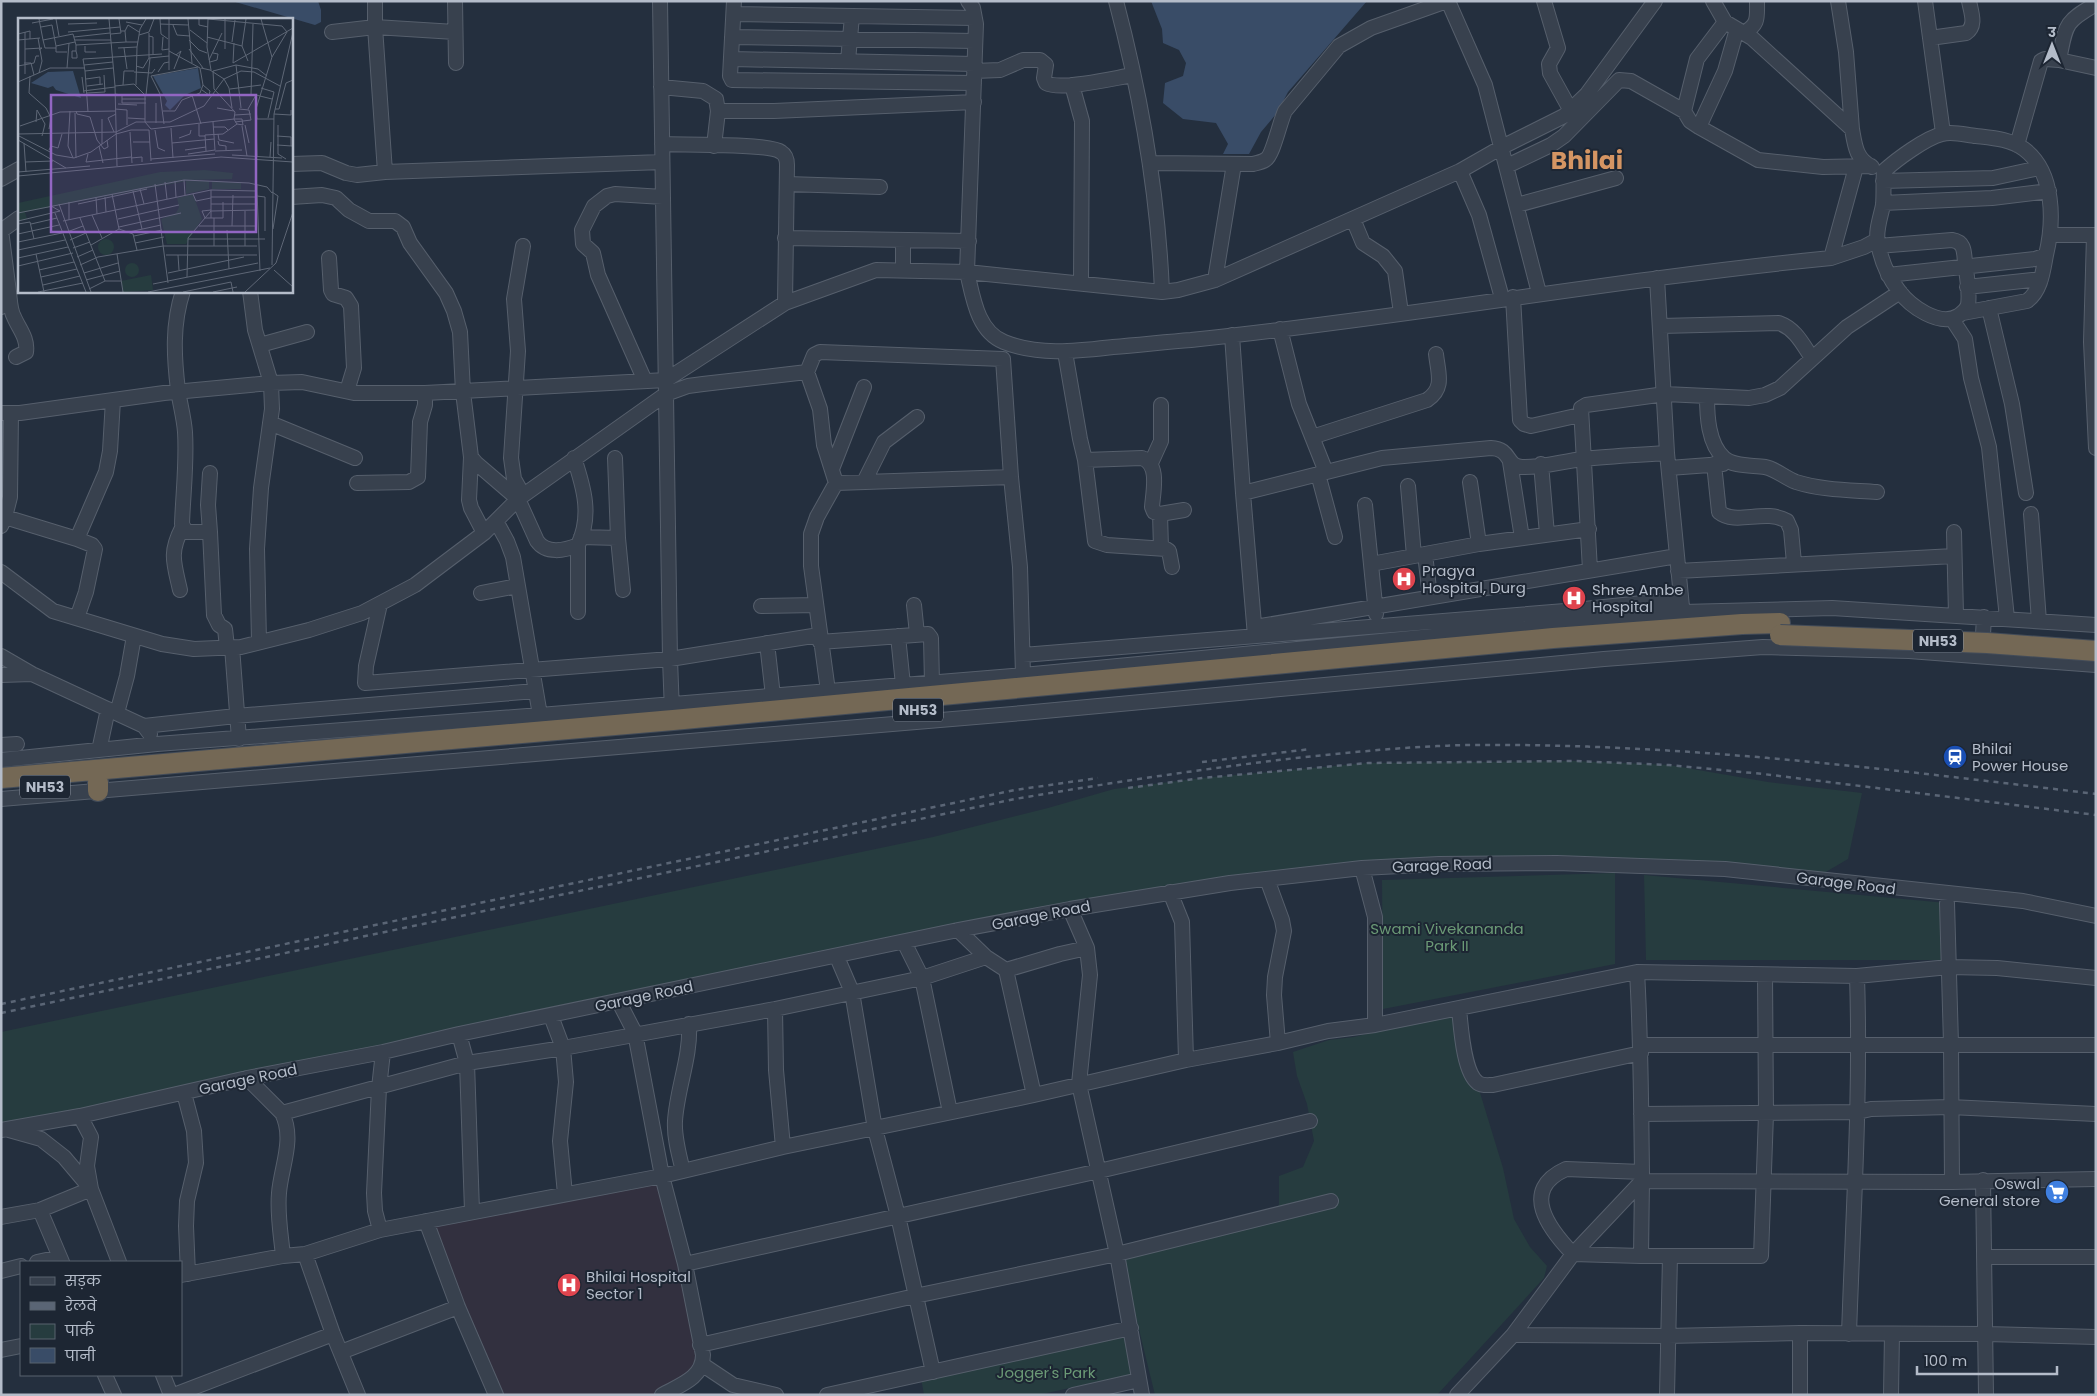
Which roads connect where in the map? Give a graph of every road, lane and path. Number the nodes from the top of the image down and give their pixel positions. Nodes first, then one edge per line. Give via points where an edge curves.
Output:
1 (375, 1) edge
2 (455, 1) edge
3 (660, 1) edge
4 (968, 1) edge
5 (1116, 1) edge
6 (1448, 1) edge
7 (1544, 1) edge
8 (1655, 1) edge
9 (1713, 1) edge
10 (1757, 1) edge
11 (1838, 1) edge
12 (1925, 1) edge
13 (1969, 1) edge
14 (2096, 4) edge
15 (734, 8) edge
16 (852, 16) junction
17 (975, 18) junction
18 (375, 26) junction
19 (1736, 28) junction
20 (332, 32) dead end
21 (456, 32) junction
22 (732, 37) junction
23 (1930, 38) junction
24 (849, 39) junction
25 (976, 41) junction
26 (732, 58) junction
27 (2059, 60) junction
28 (848, 61) junction
29 (456, 63) dead end
30 (2096, 68) edge
31 (974, 72) junction
32 (1133, 75) junction
33 (1072, 85) junction
34 (661, 87) junction
35 (974, 102) junction
36 (718, 111) junction
37 (1571, 111) junction
38 (1684, 111) junction
39 (1698, 127) junction
40 (1852, 129) junction
41 (1943, 133) junction
42 (662, 144) junction
43 (2017, 145) junction
44 (714, 146) junction
45 (1502, 147) junction
46 (662, 162) junction
47 (1151, 163) junction
48 (292, 164) edge
49 (1234, 164) junction
50 (1507, 166) junction
51 (1856, 166) junction
52 (1870, 166) junction
53 (2039, 168) junction
54 (18, 170) edge
55 (385, 172) junction
56 (1460, 172) junction
57 (1884, 176) junction
58 (1616, 178) dead end
59 (1, 179) edge
60 (787, 184) junction
61 (880, 187) dead end
62 (2049, 191) junction
63 (663, 196) junction
64 (292, 198) edge
65 (1883, 203) junction
66 (1517, 205) junction
67 (18, 219) edge
68 (1353, 219) junction
69 (1, 231) edge
70 (2051, 235) junction
71 (2095, 235) edge
72 (785, 238) junction
73 (903, 240) junction
74 (969, 241) junction
75 (1878, 243) junction
76 (523, 246) dead end
77 (2046, 256) junction
78 (330, 258) dead end
79 (1830, 258) junction
80 (1966, 268) junction
81 (903, 270) junction
82 (967, 272) junction
83 (13, 274) edge
84 (1888, 275) junction
85 (1657, 278) junction
86 (2041, 279) junction
87 (1215, 280) junction
88 (1081, 283) junction
89 (1967, 287) junction
90 (183, 292) edge
91 (250, 292) edge
92 (1162, 292) junction
93 (1900, 292) junction
94 (1539, 293) junction
95 (1508, 298) junction
96 (4, 301) edge
97 (785, 303) junction
98 (1989, 308) junction
99 (1401, 313) junction
100 (1957, 316) junction
101 (1661, 326) junction
102 (1280, 329) junction
103 (307, 332) dead end
104 (1232, 335) junction
105 (260, 345) junction
106 (1021, 347) junction
107 (1065, 352) junction
108 (1436, 354) dead end
109 (16, 357) dead end
110 (1812, 358) junction
111 (1003, 359) junction
112 (807, 372) junction
113 (666, 380) junction
114 (645, 381) junction
115 (271, 383) junction
116 (864, 387) dead end
117 (516, 389) junction
118 (347, 391) junction
119 (178, 392) junction
120 (463, 392) junction
121 (425, 393) junction
122 (666, 394) junction
123 (1665, 394) junction
124 (1707, 396) junction
125 (113, 400) junction
126 (1161, 405) dead end
127 (6, 413) edge
128 (1580, 415) junction
129 (917, 417) dead end
130 (270, 423) junction
131 (1312, 437) junction
132 (2096, 448) edge
133 (1667, 453) junction
134 (471, 457) junction
135 (355, 458) dead end
136 (574, 458) junction
137 (615, 458) dead end
138 (1585, 459) junction
139 (1086, 460) junction
140 (1151, 462) junction
141 (1510, 462) junction
142 (1733, 463) junction
143 (1541, 464) junction
144 (1714, 464) junction
145 (1669, 468) junction
146 (210, 473) dead end
147 (1322, 473) junction
148 (834, 476) junction
149 (1011, 476) junction
150 (864, 482) junction
151 (1470, 482) dead end
152 (357, 483) dead end
153 (1408, 486) dead end
154 (1877, 492) dead end
155 (1243, 493) junction
156 (2026, 493) dead end
157 (520, 497) junction
158 (1365, 505) dead end
159 (1184, 510) dead end
160 (1160, 514) junction
161 (2031, 514) dead end
162 (496, 521) junction
163 (3, 522) edge
164 (182, 528) junction
165 (1589, 529) junction
166 (210, 532) junction
167 (1954, 532) dead end
168 (484, 533) junction
169 (1547, 534) junction
170 (1335, 537) dead end
171 (618, 538) junction
172 (1522, 538) junction
173 (77, 539) junction
174 (580, 541) junction
175 (1479, 544) junction
176 (1161, 548) junction
177 (1420, 555) junction
178 (1676, 556) junction
179 (1954, 556) junction
180 (1794, 563) junction
181 (1371, 564) junction
182 (1172, 567) dead end
183 (1590, 570) junction
184 (1678, 571) junction
185 (1, 572) edge
186 (517, 586) junction
187 (180, 590) dead end
188 (623, 590) dead end
189 (481, 592) dead end
190 (1430, 597) junction
191 (380, 604) junction
192 (816, 605) junction
193 (1682, 605) junction
194 (761, 606) dead end
195 (914, 606) dead end
196 (1375, 606) junction
197 (578, 612) dead end
198 (1956, 615) junction
199 (1984, 616) junction
200 (77, 618) junction
201 (2007, 618) junction
202 (2039, 621) junction
203 (1776, 622) junction
204 (2096, 625) edge
205 (1377, 626) junction
206 (1255, 631) junction
207 (917, 634) junction
208 (134, 636) junction
209 (898, 636) junction
210 (820, 639) junction
211 (2096, 639) edge
212 (1378, 641) junction
213 (259, 642) junction
214 (767, 643) junction
215 (230, 647) junction
216 (2096, 651) edge
217 (1255, 653) junction
218 (1023, 655) junction
219 (1, 656) edge
220 (1982, 657) junction
221 (670, 659) junction
222 (2096, 665) edge
223 (533, 670) junction
224 (1, 674) edge
225 (32, 674) junction
226 (1024, 675) junction
227 (1091, 675) junction
228 (365, 683) junction
229 (932, 683) junction
230 (903, 685) junction
231 (536, 690) junction
232 (828, 691) junction
233 (773, 696) junction
234 (362, 705) junction
235 (112, 711) junction
236 (672, 712) junction
237 (236, 716) junction
238 (540, 716) junction
239 (144, 726) junction
240 (239, 739) junction
241 (17, 744) dead end
242 (158, 744) junction
243 (1, 745) edge
244 (100, 746) dead end
245 (1, 760) edge
246 (1, 778) edge
247 (101, 781) junction
248 (1, 791) edge
249 (1, 799) edge
250 (1362, 868) junction
251 (1267, 879) junction
252 (1170, 892) junction
253 (1947, 903) dead end
254 (1070, 909) junction
255 (2096, 916) edge
256 (958, 930) junction
257 (904, 942) junction
258 (1087, 948) junction
259 (837, 956) junction
260 (986, 957) junction
261 (1949, 968) junction
262 (1006, 970) junction
263 (1637, 972) junction
264 (1765, 975) junction
265 (1857, 976) junction
266 (922, 978) junction
267 (2096, 978) edge
268 (852, 992) junction
269 (619, 1002) junction
270 (775, 1008) junction
271 (1459, 1009) junction
272 (551, 1016) junction
273 (689, 1024) junction
274 (1375, 1025) junction
275 (635, 1033) junction
276 (458, 1034) junction
277 (1278, 1043) junction
278 (1766, 1044) junction
279 (1951, 1044) junction
280 (1859, 1045) junction
281 (2096, 1045) edge
282 (563, 1048) junction
283 (1641, 1049) junction
284 (383, 1052) junction
285 (1186, 1060) junction
286 (467, 1063) junction
287 (247, 1078) junction
288 (1079, 1084) junction
289 (379, 1088) junction
290 (184, 1092) junction
291 (1034, 1095) junction
292 (1950, 1107) junction
293 (950, 1112) junction
294 (1858, 1112) junction
295 (282, 1113) junction
296 (1641, 1114) junction
297 (1766, 1114) junction
298 (2096, 1114) edge
299 (80, 1116) junction
300 (1310, 1121) dead end
301 (875, 1129) junction
302 (3, 1130) edge
303 (783, 1147) junction
304 (683, 1171) junction
305 (1099, 1171) junction
306 (662, 1176) junction
307 (1642, 1176) junction
308 (2096, 1179) edge
309 (1764, 1180) junction
310 (1854, 1180) junction
311 (1983, 1180) junction
312 (1952, 1182) junction
313 (91, 1189) junction
314 (566, 1194) junction
315 (1331, 1201) dead end
316 (40, 1210) junction
317 (472, 1212) junction
318 (898, 1216) junction
319 (1, 1217) edge
320 (426, 1221) junction
321 (380, 1230) junction
322 (304, 1254) junction
323 (1116, 1254) junction
324 (1573, 1254) junction
325 (283, 1256) junction
326 (1641, 1256) junction
327 (1670, 1256) junction
328 (1984, 1257) junction
329 (2096, 1257) edge
330 (61, 1259) edge
331 (45, 1261) edge
332 (119, 1261) edge
333 (685, 1264) junction
334 (20, 1266) edge
335 (1, 1271) edge
336 (185, 1275) edge
337 (915, 1296) junction
338 (458, 1307) junction
339 (1131, 1328) junction
340 (1800, 1333) junction
341 (333, 1334) junction
342 (1849, 1334) junction
343 (1892, 1334) junction
344 (1986, 1334) junction
345 (1513, 1335) junction
346 (1668, 1336) junction
347 (2096, 1337) edge
348 (700, 1345) junction
349 (20, 1346) edge
350 (1, 1350) edge
351 (341, 1352) junction
352 (703, 1366) junction
353 (933, 1372) junction
354 (105, 1376) edge
355 (164, 1376) edge
356 (1139, 1380) junction
357 (847, 1393) edge
358 (493, 1394) edge
359 (114, 1395) edge
360 (173, 1395) edge
361 (358, 1395) edge
362 (662, 1395) edge
363 (776, 1395) edge
364 (827, 1395) edge
365 (1072, 1395) edge
366 (1142, 1395) edge
367 (1457, 1395) edge
368 (1667, 1395) edge
369 (1800, 1395) edge
370 (1891, 1395) edge
371 (1986, 1395) edge

1 - 18 street
2 - 21 street
3 - 34 street
4 - 17 street
5 - 32 street
6 - 45 street via 1485,84
6 - 49 street via 1371,28 1339,46 1285,111 1272,152 1266,160
7 - 37 street via 1558,48 1550,64 1550,74
8 - 37 street
9 - 19 street
10 - 19 street via 1756,22 1752,28
11 - 40 street
12 - 23 street
13 - 23 street via 1971,30
14 - 27 street via 2070,20
15 - 16 street
15 - 22 street
16 - 17 street
16 - 24 street
17 - 25 street
18 - 20 street
18 - 21 street
18 - 55 street
19 - 38 street via 1697,59
19 - 39 street via 1724,72
19 - 40 street via 1770,54
21 - 29 street
22 - 24 street
22 - 26 street
23 - 41 street
24 - 25 street
24 - 28 street
25 - 31 street
26 - 28 street
26 - 31 street via 730,76 736,81
27 - 30 street
27 - 43 street via 2045,58 2041,61
28 - 31 street
31 - 33 street via 1005,69 1024,60 1040,60 1046,65 1046,83
31 - 35 street
32 - 33 street
32 - 47 street
33 - 88 street via 1082,121
34 - 36 street via 703,91 716,99
34 - 42 street
35 - 36 street
35 - 74 street
36 - 44 street
37 - 45 street
38 - 39 street
38 - 50 street via 1631,81 1620,80 1564,136
39 - 51 street via 1758,160 1823,167
40 - 52 street via 1860,160
41 - 43 street via 1996,138
41 - 57 street via 1896,160
42 - 44 street
42 - 46 street
43 - 53 street
44 - 60 street via 782,153 787,158
45 - 50 street
45 - 56 street
46 - 55 street
46 - 63 street
47 - 49 street
47 - 92 street via 1160,235
48 - 55 street via 322,163 357,175
49 - 87 street
50 - 66 street
51 - 52 street
51 - 79 street
52 - 57 street
53 - 57 street via 1993,178
53 - 62 street
54 - 59 street
56 - 68 street
56 - 95 street
57 - 65 street
58 - 66 street
60 - 61 street
60 - 72 street
62 - 65 street
62 - 70 street
63 - 113 street
63 - 114 street via 607,196 594,206 581,236 582,244 593,253 598,275
64 - 120 street via 322,194 336,198 369,221 399,223 454,310 460,332
65 - 75 street
66 - 94 street
67 - 69 street
68 - 87 street
68 - 99 street via 1363,243 1383,256 1395,271
69 - 83 street
70 - 71 street
70 - 77 street
71 - 132 street via 2091,342
72 - 73 street
72 - 97 street
73 - 74 street
73 - 81 street
74 - 82 street
75 - 79 street
75 - 80 street via 1959,241 1963,246
75 - 84 street
76 - 117 street via 514,299 518,352
77 - 80 street
77 - 86 street
78 - 118 street via 331,290 333,294 346,298 351,306 354,368
79 - 85 street
80 - 84 street
80 - 89 street
81 - 82 street
81 - 97 street via 869,272
82 - 88 street
82 - 106 street via 985,327 994,336
83 - 96 street
84 - 93 street
85 - 94 street
85 - 101 street
86 - 89 street
86 - 98 street via 2027,301
87 - 92 street
88 - 92 street
89 - 100 street via 1968,304
90 - 119 street via 175,327
91 - 105 street
93 - 100 street via 1915,307 1934,317
93 - 110 street via 1847,327
94 - 95 street
95 - 99 street
95 - 128 street via 1520,420 1530,426
96 - 109 street via 23,332 26,348 23,355
97 - 113 street
98 - 100 street
98 - 156 street via 2011,396
99 - 102 street
100 - 201 street via 1966,339 1971,378 1989,447
101 - 110 street via 1779,324 1796,334
101 - 123 street
102 - 104 street
102 - 131 street via 1299,404
103 - 105 street
104 - 107 street
104 - 155 street
105 - 115 street
106 - 107 street
106 - 111 street
107 - 139 street
108 - 131 street via 1439,384 1435,394 1427,400
110 - 124 street via 1780,388 1765,395 1749,398
111 - 112 street via 820,352 814,355
111 - 149 street
112 - 122 street via 688,386
112 - 148 street via 820,408 824,445
113 - 114 street
113 - 122 street
114 - 117 street
115 - 118 street via 302,382
115 - 119 street
115 - 130 street
116 - 148 street
117 - 120 street
117 - 157 street via 511,464
118 - 121 street
119 - 125 street
119 - 164 street via 186,453
120 - 121 street
120 - 134 street
121 - 152 street via 420,422 418,478 409,482
122 - 136 street
122 - 221 street
123 - 124 street
123 - 128 street via 1586,405 1581,408
123 - 133 street
124 - 142 street via 1713,439 1724,459
125 - 127 street
125 - 173 street via 106,472
126 - 140 street via 1161,441
127 - 163 street via 10,497
128 - 138 street
129 - 150 street via 884,442
130 - 135 street
130 - 213 street via 257,549
131 - 147 street
133 - 138 street
133 - 145 street
134 - 157 street
134 - 168 street via 469,500
136 - 157 street
136 - 174 street via 586,503
137 - 171 street
138 - 143 street
138 - 165 street
139 - 140 street via 1142,458
139 - 176 street via 1095,541 1107,545
140 - 160 street via 1154,472 1152,507
141 - 143 street via 1520,467
141 - 147 street via 1506,452 1491,448 1382,458
141 - 172 street
142 - 144 street
142 - 154 street via 1772,469 1809,485
143 - 169 street
144 - 145 street
144 - 180 street via 1719,512 1732,518 1774,515 1787,521
145 - 178 street
146 - 166 street
147 - 155 street
147 - 170 street
148 - 150 street
148 - 192 street via 811,534
149 - 150 street
149 - 218 street via 1020,567
151 - 175 street
153 - 177 street
155 - 206 street
157 - 162 street
157 - 174 street via 542,548 571,548
158 - 181 street
159 - 160 street
160 - 176 street
161 - 202 street
162 - 168 street
162 - 186 street via 511,549
163 - 173 street
164 - 166 street via 186,532
164 - 187 street via 173,550
165 - 169 street
165 - 183 street
166 - 215 street via 214,615 225,629
167 - 179 street
168 - 191 street via 414,585
169 - 172 street
171 - 174 street
171 - 188 street
172 - 175 street
173 - 200 street via 95,548
174 - 197 street
175 - 177 street
176 - 182 street via 1169,552
177 - 181 street
177 - 190 street
178 - 183 street
178 - 184 street
179 - 180 street
179 - 198 street
180 - 184 street
181 - 196 street
183 - 190 street
184 - 193 street
185 - 200 street via 54,611
186 - 189 street
186 - 223 street
190 - 196 street
191 - 213 street via 309,630
191 - 228 street
192 - 194 street
192 - 210 street
193 - 203 street
193 - 205 street
193 - 212 street
195 - 207 street
196 - 205 street
196 - 206 street
198 - 199 street, NH53
198 - 203 street, NH53 via 1832,608
199 - 201 street, NH53
199 - 220 street
200 - 208 street
201 - 202 street, NH53
202 - 204 street, NH53
203 - 211 highway, NH53
203 - 216 highway, NH53, bridge
203 - 227 highway, NH53
203 - 247 highway, NH53 via 1739,636
205 - 206 street
205 - 212 street
206 - 217 street
206 - 218 street
207 - 209 street
207 - 229 street via 928,634 932,638
208 - 215 street via 194,648
208 - 235 street via 127,676
209 - 210 street
209 - 230 street
210 - 214 street
210 - 232 street
212 - 217 street
213 - 215 street
214 - 221 street
214 - 233 street
215 - 237 street
217 - 227 street
218 - 226 street
219 - 225 street
220 - 222 street, NH53
220 - 247 street, NH53 via 1909,651 1763,647 1023,713
221 - 223 street
221 - 236 street
223 - 228 street
223 - 231 street
224 - 225 street
225 - 235 street
226 - 227 street
226 - 229 street
227 - 236 highway, NH53
228 - 234 street
229 - 230 street
230 - 232 street
231 - 234 street
231 - 238 street
232 - 233 street
233 - 236 street
234 - 237 street
235 - 239 street
235 - 244 street
236 - 238 street
236 - 247 highway, NH53
237 - 239 street
237 - 240 street
238 - 240 street
239 - 242 street
240 - 242 street
241 - 243 street
242 - 245 street
246 - 247 highway, NH53
247 - 248 highway, NH53
247 - 249 street
250 - 251 street, Garage Road
250 - 255 street, Garage Road via 1558,863 1715,869 2023,902
250 - 274 street via 1375,917
251 - 252 street, Garage Road
251 - 277 street via 1284,931 1274,995
252 - 254 street, Garage Road
252 - 285 street via 1182,922
253 - 261 street
254 - 256 street, Garage Road
254 - 258 street
256 - 257 street, Garage Road
256 - 260 street
257 - 259 street, Garage Road
257 - 266 street
258 - 262 street
258 - 288 street via 1090,975
259 - 268 street
259 - 269 street, Garage Road
260 - 262 street
260 - 266 street
261 - 265 street
261 - 267 street via 1997,968
261 - 279 street
262 - 291 street
263 - 264 street
263 - 271 street
263 - 283 street
264 - 265 street
264 - 278 street
265 - 280 street
266 - 268 street
266 - 293 street
268 - 270 street
268 - 301 street
269 - 272 street, Garage Road
269 - 275 street
270 - 273 street
270 - 303 street via 776,1070
271 - 274 street
271 - 283 street via 1466,1061 1476,1081 1485,1085
272 - 276 street, Garage Road
272 - 282 street
273 - 275 street
273 - 304 street via 690,1038 675,1120
274 - 277 street via 1328,1031
275 - 282 street
275 - 306 street
276 - 284 street, Garage Road
276 - 286 street
277 - 285 street
278 - 280 street
278 - 283 street
278 - 297 street
279 - 280 street
279 - 281 street
279 - 292 street
280 - 294 street
282 - 286 street
282 - 314 street via 566,1082 560,1141
283 - 296 street
284 - 287 street, Garage Road
284 - 289 street
285 - 288 street
286 - 289 street
286 - 317 street
287 - 290 street, Garage Road
287 - 295 street
288 - 291 street
288 - 305 street
289 - 295 street
289 - 321 street via 374,1193
290 - 299 street, Garage Road
290 - 336 street via 194,1131 196,1163 187,1201
291 - 293 street
292 - 294 street
292 - 298 street
292 - 312 street
293 - 301 street
294 - 297 street
294 - 310 street
295 - 325 street via 287,1127 287,1156 278,1204
296 - 297 street
296 - 307 street
297 - 309 street
299 - 302 street, Garage Road
299 - 313 street via 91,1137 87,1166
300 - 305 street
301 - 303 street
301 - 318 street
302 - 313 street via 41,1139 64,1157
303 - 304 street
304 - 306 street
305 - 318 street
305 - 323 street
306 - 314 street
306 - 333 street
307 - 309 street
307 - 324 street
307 - 324 street via 1566,1169 1557,1173 1544,1187 1543,1213
307 - 326 street
308 - 311 street
309 - 310 street
309 - 327 street via 1761,1256
310 - 312 street
310 - 342 street
311 - 312 street
311 - 328 street
313 - 316 street
313 - 332 street
314 - 317 street
315 - 323 street
316 - 319 street
316 - 330 street
317 - 320 street
318 - 333 street
318 - 337 street
320 - 321 street
320 - 338 street
321 - 322 street
322 - 325 street
322 - 341 street
323 - 337 street
323 - 339 street
324 - 326 street
324 - 345 street
325 - 336 street
326 - 327 street
327 - 346 street
328 - 329 street
328 - 344 street
330 - 331 street
333 - 348 street
334 - 335 street
337 - 348 street
337 - 353 street
338 - 351 street
338 - 358 street
339 - 353 street
339 - 356 street
340 - 342 street
340 - 346 street
340 - 369 street
341 - 351 street
341 - 360 street
342 - 343 street
343 - 344 street
343 - 370 street
344 - 347 street
344 - 371 street
345 - 346 street
345 - 367 street
346 - 368 street
348 - 352 street
349 - 350 street
351 - 361 street
352 - 362 street via 687,1382
352 - 363 street via 733,1385
353 - 357 street
354 - 359 street
355 - 360 street
356 - 365 street
356 - 366 street
357 - 364 street

